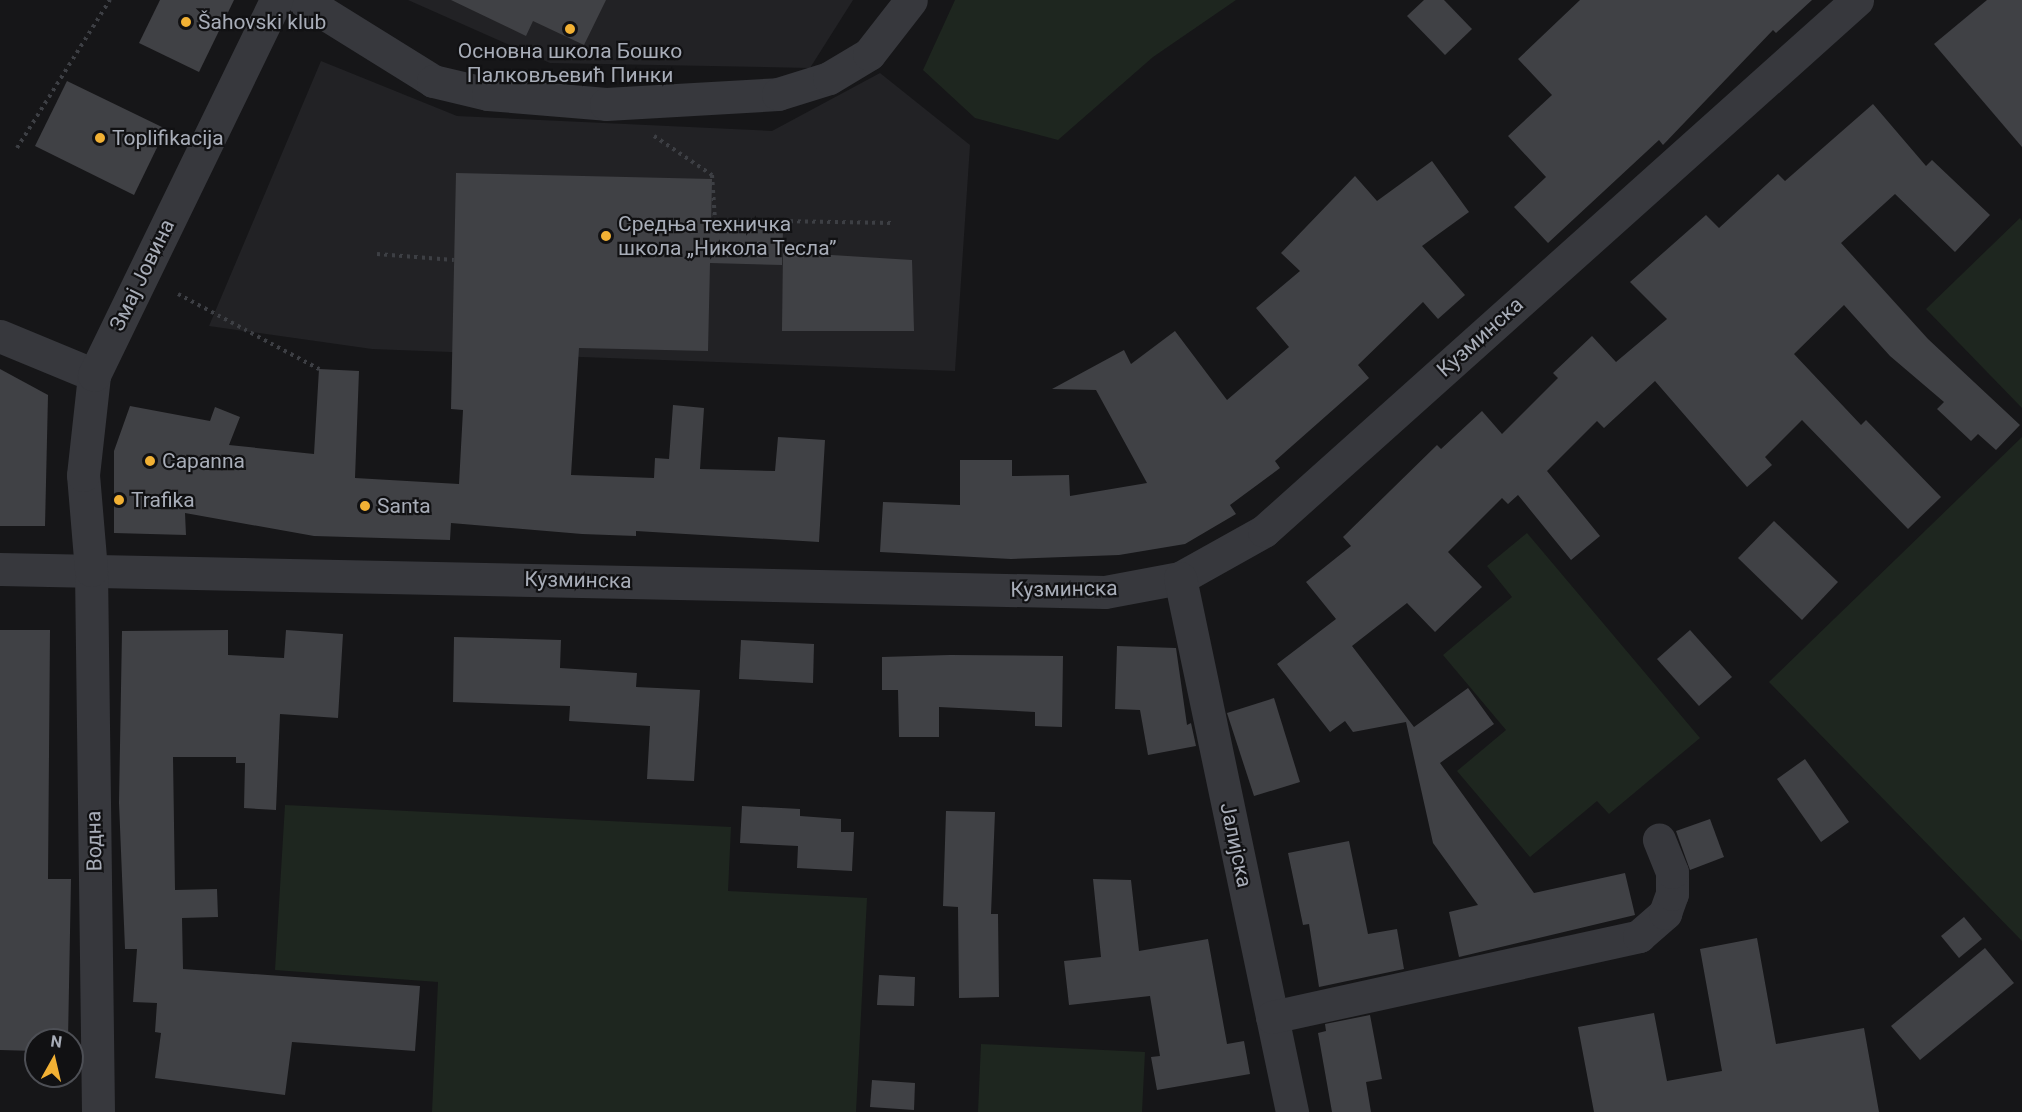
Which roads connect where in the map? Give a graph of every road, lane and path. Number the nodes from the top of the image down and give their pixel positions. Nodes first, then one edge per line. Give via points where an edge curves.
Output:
1 (110, 0) edge
2 (276, 0) edge
3 (303, 0) edge
4 (911, 0) edge
5 (1857, 0) edge
6 (606, 104) junction
7 (17, 148) dead end
8 (893, 223) dead end
9 (377, 254) dead end
10 (454, 260) dead end
11 (178, 294) dead end
12 (0, 336) edge
13 (319, 369) dead end
14 (94, 375) junction
15 (0, 568) edge
16 (91, 570) junction
17 (1180, 578) junction
18 (1659, 839) dead end
19 (1272, 1017) junction
20 (98, 1112) edge
21 (1292, 1112) edge

1 - 7 path
2 - 14 street, Змај Јовина
3 - 6 street via 433,81 488,94
4 - 6 street via 869,54 829,78 778,94
5 - 17 street, Кузминска via 1264,531
6 - 8 path via 712,175 716,220
9 - 10 path
11 - 13 path
12 - 14 street
14 - 16 street, Змај Јовина via 83,475
15 - 16 street, Кузминска
16 - 17 street, Кузминска via 1105,592
16 - 20 street, Водна
17 - 19 street, Јалијска
18 - 19 street via 1672,872 1672,894 1665,913 1639,936
19 - 21 street, Јалијска

